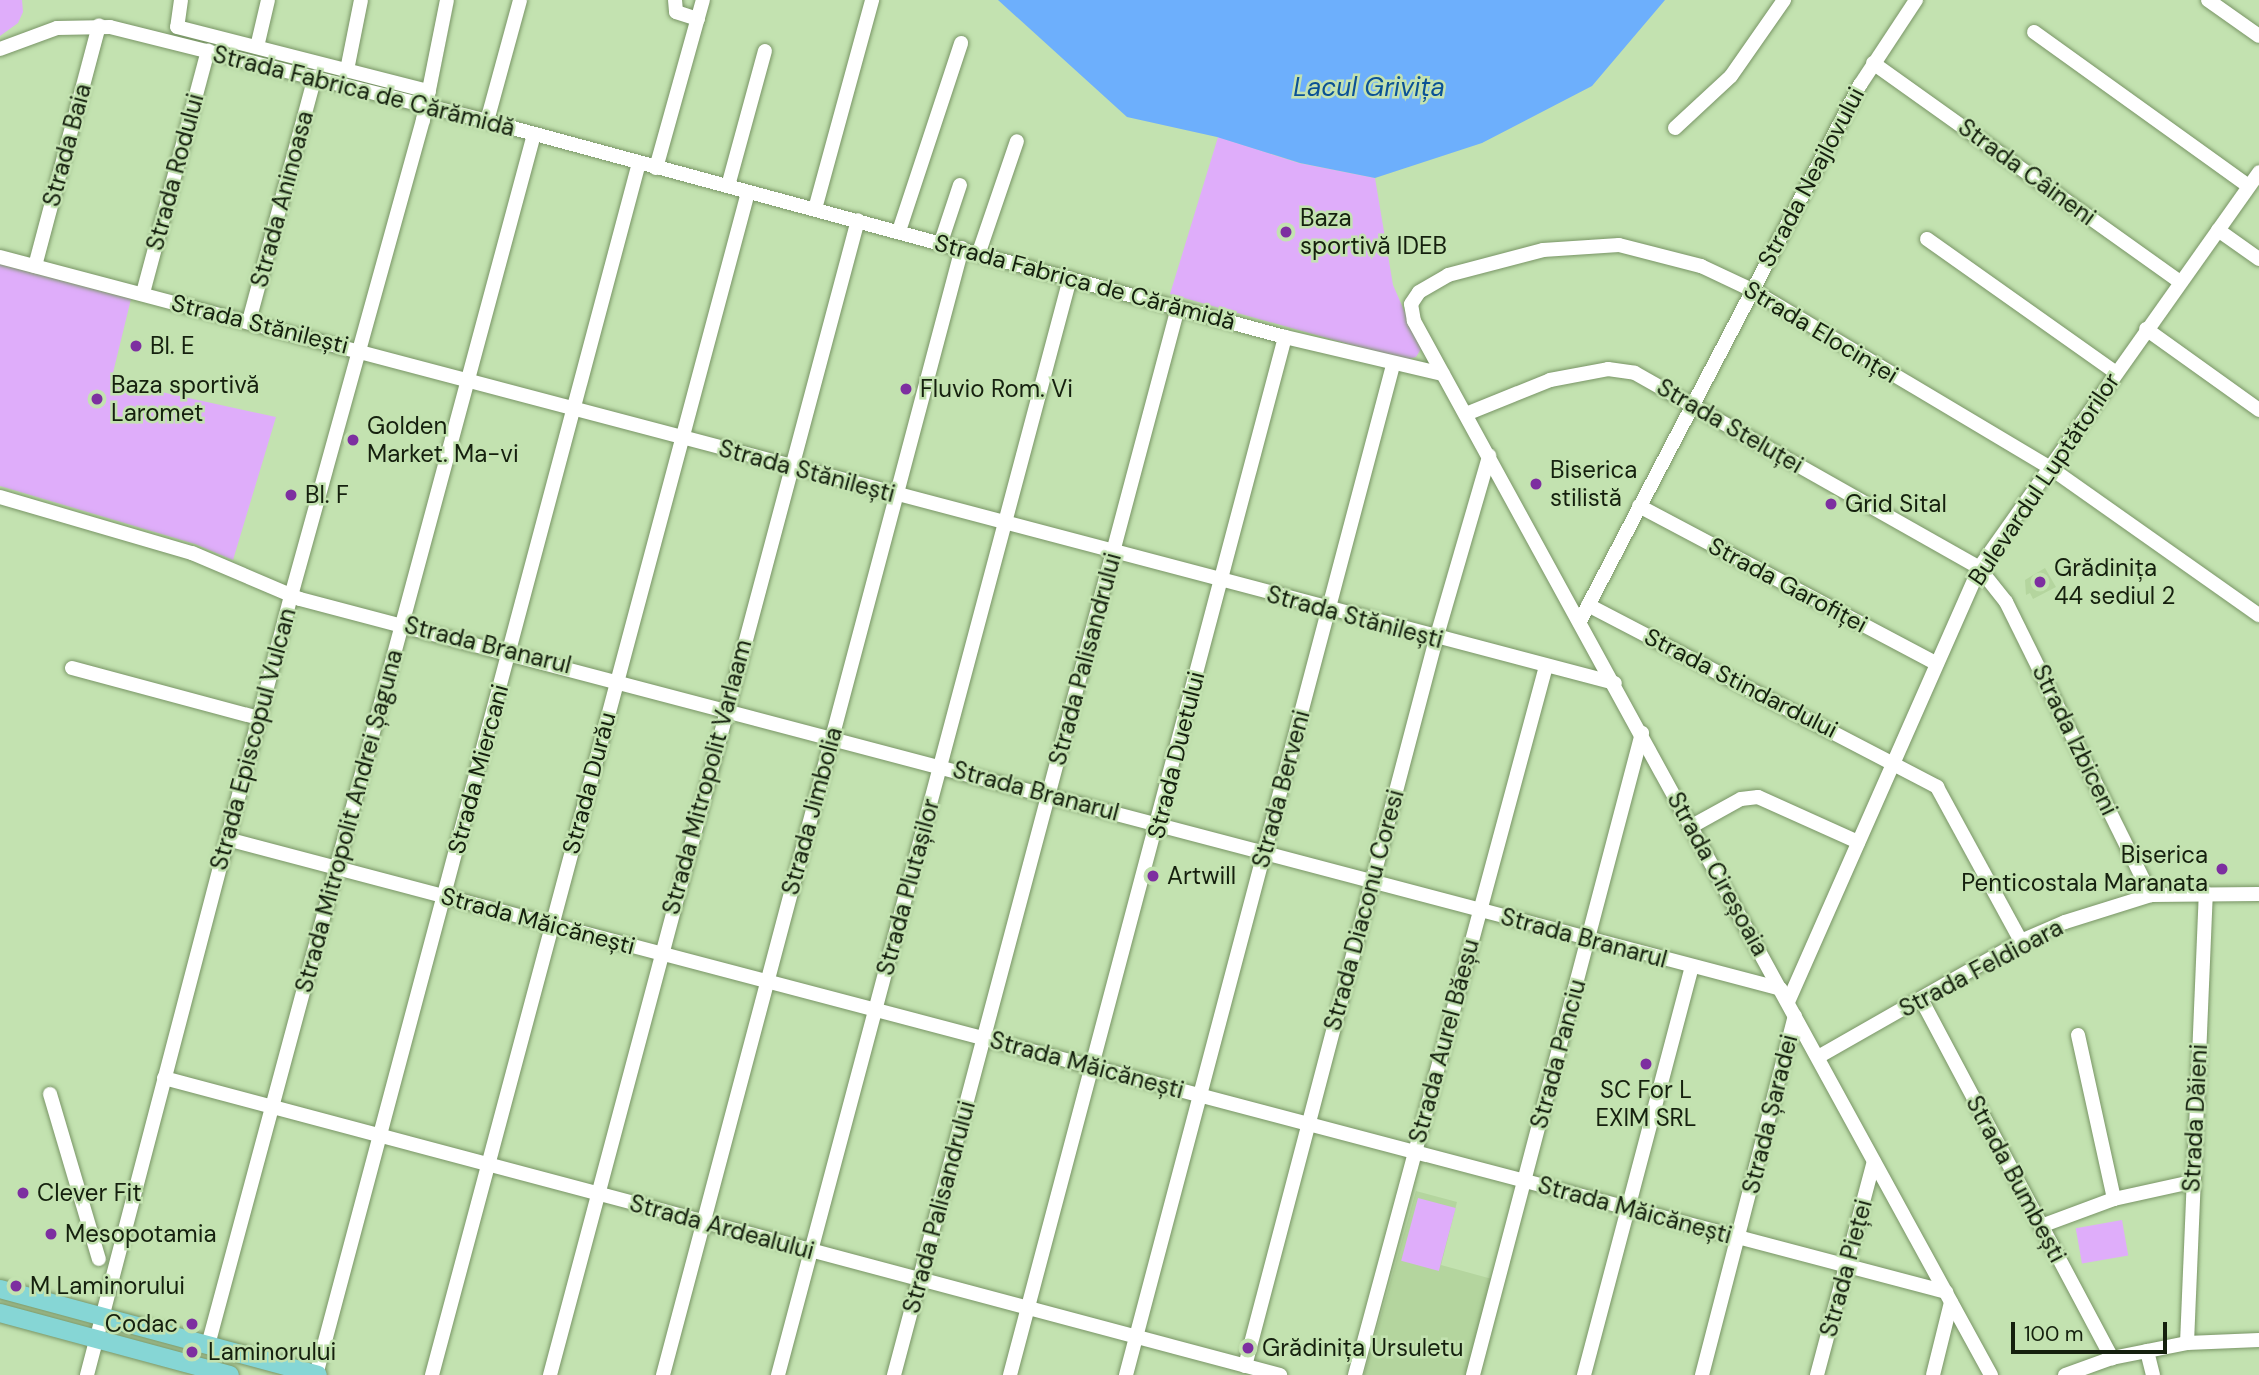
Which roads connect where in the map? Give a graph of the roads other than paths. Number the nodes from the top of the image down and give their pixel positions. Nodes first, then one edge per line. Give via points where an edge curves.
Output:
1 (181, 0) edge
2 (268, 0) edge
3 (361, 0) edge
4 (447, 0) edge
5 (520, 0) edge
6 (675, 0) edge
7 (704, 0) edge
8 (872, 0) edge
9 (1784, 0) edge
10 (1916, 0) edge
11 (2208, 0) edge
12 (698, 19) junction
13 (99, 25) junction
14 (2034, 32) dead end
15 (2259, 36) edge
16 (961, 43) dead end
17 (257, 47) junction
18 (0, 49) edge
19 (208, 51) junction
20 (765, 51) dead end
21 (1873, 62) junction
22 (347, 70) junction
23 (315, 77) junction
24 (428, 99) junction
25 (487, 121) junction
26 (1675, 128) dead end
27 (534, 134) junction
28 (1017, 141) dead end
29 (639, 163) junction
30 (656, 167) junction
31 (2259, 172) edge
32 (960, 185) dead end
33 (728, 186) junction
34 (2248, 186) junction
35 (748, 192) junction
36 (816, 205) junction
37 (858, 220) junction
38 (2218, 230) junction
39 (899, 231) junction
40 (1927, 239) dead end
41 (941, 242) junction
42 (962, 248) junction
43 (979, 252) junction
44 (0, 257) edge
45 (2259, 259) edge
46 (35, 266) junction
47 (1070, 278) junction
48 (2180, 282) junction
49 (1752, 290) junction
50 (142, 293) junction
51 (1178, 308) junction
52 (249, 321) junction
53 (2146, 329) junction
54 (1285, 337) junction
55 (358, 349) junction
56 (1393, 365) junction
57 (2115, 372) junction
58 (1443, 374) junction
59 (467, 378) junction
60 (1693, 404) junction
61 (575, 407) junction
62 (2259, 410) edge
63 (1466, 414) junction
64 (682, 438) junction
65 (1489, 456) junction
66 (789, 466) junction
67 (2049, 467) junction
68 (897, 495) junction
69 (0, 497) edge
70 (1639, 506) junction
71 (1005, 523) junction
72 (1113, 552) junction
73 (1979, 569) junction
74 (1220, 581) junction
75 (291, 596) junction
76 (1588, 604) junction
77 (1328, 610) junction
78 (2259, 615) edge
79 (1580, 621) junction
80 (402, 623) junction
81 (1436, 639) junction
82 (510, 650) junction
83 (1937, 664) junction
84 (1546, 666) junction
85 (72, 668) dead end
86 (617, 678) junction
87 (1615, 683) junction
88 (725, 707) junction
89 (259, 718) junction
90 (1642, 733) junction
91 (832, 736) junction
92 (1893, 762) junction
93 (940, 765) junction
94 (1049, 795) junction
95 (1158, 825) junction
96 (1692, 826) junction
97 (227, 839) junction
98 (1858, 842) junction
99 (1263, 852) junction
100 (337, 867) junction
101 (1372, 881) junction
102 (2206, 893) junction
103 (2259, 894) edge
104 (2151, 895) junction
105 (443, 896) junction
106 (1480, 910) junction
107 (551, 925) junction
108 (1589, 939) junction
109 (2021, 941) junction
110 (660, 953) junction
111 (1692, 966) junction
112 (768, 981) junction
113 (1781, 989) junction
114 (1921, 999) junction
115 (1788, 1002) junction
116 (876, 1010) junction
117 (1795, 1016) junction
118 (2078, 1035) dead end
119 (984, 1038) junction
120 (1818, 1057) junction
121 (1093, 1067) junction
122 (164, 1078) junction
123 (50, 1094) dead end
124 (1200, 1095) junction
125 (272, 1107) junction
126 (1307, 1123) junction
127 (380, 1135) junction
128 (1415, 1151) junction
129 (1874, 1161) junction
130 (488, 1165) junction
131 (1524, 1180) junction
132 (2192, 1182) junction
133 (596, 1194) junction
134 (2114, 1199) junction
135 (1628, 1208) junction
136 (703, 1222) junction
137 (2041, 1226) junction
138 (1738, 1237) junction
139 (811, 1250) junction
140 (99, 1259) dead end
141 (1846, 1266) junction
142 (919, 1279) junction
143 (0, 1289) edge
144 (1949, 1297) junction
145 (1027, 1308) junction
146 (0, 1313) edge
147 (103, 1316) junction
148 (1135, 1337) junction
149 (97, 1339) junction
150 (2259, 1340) edge
151 (2187, 1343) junction
152 (208, 1345) junction
153 (2147, 1352) junction
154 (2112, 1358) junction
155 (1245, 1366) junction
156 (201, 1371) edge
157 (87, 1375) edge
158 (230, 1375) edge
159 (316, 1375) edge
160 (432, 1375) edge
161 (550, 1375) edge
162 (663, 1375) edge
163 (778, 1375) edge
164 (894, 1375) edge
165 (1010, 1375) edge
166 (1126, 1375) edge
167 (1280, 1375) edge
168 (1355, 1375) edge
169 (1473, 1375) edge
170 (1584, 1375) edge
171 (1702, 1375) edge
172 (1817, 1375) edge
173 (1933, 1375) edge
174 (1992, 1375) edge
175 (2065, 1375) edge
176 (2153, 1375) edge

1 - 17 street, Strada Fabrica de Cărămidă via 175,24
2 - 17 street
3 - 22 street
4 - 24 street, Strada Episcopul Vulcan
5 - 25 street
6 - 12 street via 680,15
7 - 12 street
8 - 36 street
9 - 26 street via 1731,76
10 - 21 street, Strada Neajlovului
11 - 15 street
12 - 30 street
13 - 18 street, Strada Fabrica de Cărămidă via 42,31
13 - 19 street, Strada Fabrica de Cărămidă
13 - 46 street, Strada Baia
14 - 34 street
16 - 39 street
17 - 22 street, Strada Fabrica de Cărămidă
19 - 23 street, Strada Fabrica de Cărămidă
19 - 50 street, Strada Rodului
20 - 33 street
21 - 48 street, Strada Câineni
21 - 49 street, Strada Neajlovului
22 - 24 street, Strada Fabrica de Cărămidă
23 - 24 street, Strada Fabrica de Cărămidă
23 - 52 street, Strada Aninoasa
24 - 25 street, Strada Fabrica de Cărămidă
24 - 55 street, Strada Episcopul Vulcan
25 - 27 street, Strada Fabrica de Cărămidă
27 - 29 street, Strada Fabrica de Cărămidă
27 - 59 street, Strada Mitropolit Andrei Șaguna
28 - 43 street
29 - 30 street, Strada Fabrica de Cărămidă
29 - 61 street, Strada Miercani
30 - 33 street, Strada Fabrica de Cărămidă
31 - 34 street, Bulevardul Luptătorilor
32 - 41 street
33 - 35 street, Strada Fabrica de Cărămidă
34 - 38 street, Bulevardul Luptătorilor
35 - 36 street, Strada Fabrica de Cărămidă
35 - 64 street, Strada Durău
36 - 37 street, Strada Fabrica de Cărămidă
37 - 39 street, Strada Fabrica de Cărămidă
37 - 66 street, Strada Mitropolit Varlaam
38 - 45 street
38 - 48 street, Bulevardul Luptătorilor
39 - 41 street, Strada Fabrica de Cărămidă
40 - 57 street
41 - 42 street, Strada Fabrica de Cărămidă
42 - 43 street, Strada Fabrica de Cărămidă
42 - 68 street, Strada Jimbolia
43 - 47 street, Strada Fabrica de Cărămidă
44 - 46 street, Strada Stănilești
46 - 50 street, Strada Stănilești
47 - 51 street, Strada Fabrica de Cărămidă
47 - 71 street, Strada Plutașilor
48 - 53 street, Bulevardul Luptătorilor
49 - 58 street, Strada Elocinței via 1677,257 1619,245 1556,248 1504,258 1448,275 1413,299 1410,312
49 - 60 street, Strada Neajlovului
49 - 67 street, Strada Elocinței
50 - 52 street, Strada Stănilești
51 - 54 street, Strada Fabrica de Cărămidă
51 - 72 street, Strada Palisandrului
52 - 55 street, Strada Stănilești
53 - 57 street, Bulevardul Luptătorilor
53 - 62 street
54 - 56 street, Strada Fabrica de Cărămidă
54 - 74 street, Strada Duetului
55 - 59 street, Strada Stănilești
55 - 75 street, Strada Episcopul Vulcan
56 - 58 street, Strada Fabrica de Cărămidă
56 - 77 street, Strada Berveni
57 - 67 street, Bulevardul Luptătorilor
58 - 63 street, Strada Cireșoaia
59 - 61 street, Strada Stănilești
59 - 80 street, Strada Mitropolit Andrei Șaguna
60 - 63 street, Strada Steluței via 1635,373 1608,369 1550,380
60 - 70 street, Strada Neajlovului
60 - 73 street, Strada Steluței
61 - 64 street, Strada Stănilești
61 - 82 street, Strada Miercani
63 - 65 street, Strada Cireșoaia
64 - 66 street, Strada Stănilești
64 - 86 street, Strada Durău
65 - 79 street, Strada Cireșoaia
65 - 81 street, Strada Diaconu Coresi
66 - 68 street, Strada Stănilești
66 - 88 street, Strada Mitropolit Varlaam
67 - 73 street, Bulevardul Luptătorilor
67 - 78 street, Strada Elocinței
68 - 71 street, Strada Stănilești
68 - 91 street, Strada Jimbolia
69 - 75 street, Strada Branarul via 192,554
70 - 76 street, Strada Neajlovului
70 - 83 street, Strada Garofiței
71 - 72 street, Strada Stănilești
71 - 93 street, Strada Plutașilor
72 - 74 street, Strada Stănilești
72 - 94 street, Strada Palisandrului
73 - 83 street, Bulevardul Luptătorilor
73 - 104 street, Strada Izbiceni via 2018,624
74 - 77 street, Strada Stănilești
74 - 95 street, Strada Duetului
75 - 80 street, Strada Branarul
75 - 89 street, Strada Episcopul Vulcan
76 - 79 street, Strada Neajlovului
76 - 92 street, Strada Stindardului
77 - 81 street, Strada Stănilești
77 - 99 street, Strada Berveni
79 - 87 street, Strada Cireșoaia
80 - 82 street, Strada Branarul
80 - 100 street, Strada Mitropolit Andrei Șaguna
81 - 84 street, Strada Stănilești
81 - 101 street, Strada Diaconu Coresi
82 - 86 street, Strada Branarul
82 - 105 street, Strada Miercani
83 - 92 street, Bulevardul Luptătorilor
84 - 87 street, Strada Stănilești
84 - 106 street, Strada Aurel Băeșu
85 - 89 street
86 - 88 street, Strada Branarul
86 - 107 street, Strada Durău
87 - 90 street, Strada Cireșoaia
88 - 91 street, Strada Branarul
88 - 110 street, Strada Mitropolit Varlaam
89 - 97 street, Strada Episcopul Vulcan
90 - 96 street, Strada Cireșoaia
90 - 108 street, Strada Panciu
91 - 93 street, Strada Branarul
91 - 112 street, Strada Jimbolia
92 - 98 street, Bulevardul Luptătorilor
92 - 109 street, Strada Stindardului via 1927,780 1945,797
93 - 94 street, Strada Branarul
93 - 116 street, Strada Plutașilor
94 - 95 street, Strada Branarul
94 - 119 street, Strada Palisandrului
95 - 99 street, Strada Branarul
95 - 121 street, Strada Duetului
96 - 98 street via 1741,799 1758,797
96 - 113 street, Strada Cireșoaia
97 - 100 street, Strada Măicănești
97 - 122 street, Strada Episcopul Vulcan
98 - 115 street, Bulevardul Luptătorilor
99 - 101 street, Strada Branarul
99 - 124 street, Strada Berveni
100 - 105 street, Strada Măicănești
100 - 125 street, Strada Mitropolit Andrei Șaguna
101 - 106 street, Strada Branarul
101 - 126 street, Strada Diaconu Coresi
102 - 103 street
102 - 104 street
102 - 132 street, Strada Dăieni
104 - 109 street, Strada Feldioara
105 - 107 street, Strada Măicănești
105 - 127 street, Strada Miercani
106 - 108 street, Strada Branarul
106 - 128 street, Strada Aurel Băeșu
107 - 110 street, Strada Măicănești
107 - 130 street, Strada Durău
108 - 111 street, Strada Branarul
108 - 131 street, Strada Panciu
109 - 114 street, Strada Feldioara
110 - 112 street, Strada Măicănești
110 - 133 street, Strada Mitropolit Varlaam
111 - 113 street, Strada Branarul
111 - 135 street
112 - 116 street, Strada Măicănești
112 - 136 street, Strada Jimbolia
113 - 115 street, Strada Cireșoaia
114 - 120 street, Strada Feldioara
114 - 137 street, Strada Bumbești
115 - 117 street, Strada Cireșoaia
116 - 119 street, Strada Măicănești
116 - 139 street, Strada Plutașilor
117 - 120 street, Strada Cireșoaia
117 - 138 street, Strada Șaradei
118 - 134 street
119 - 121 street, Strada Măicănești
119 - 142 street, Strada Palisandrului
120 - 129 street, Strada Cireșoaia
121 - 124 street, Strada Măicănești
121 - 145 street, Strada Duetului
122 - 125 street, Strada Ardealului
122 - 147 street, Strada Episcopul Vulcan
123 - 140 street
124 - 126 street, Strada Măicănești
124 - 148 street, Strada Berveni
125 - 127 street, Strada Ardealului
125 - 152 street, Strada Mitropolit Andrei Șaguna
126 - 128 street, Strada Măicănești
126 - 155 street, Strada Diaconu Coresi
127 - 130 street, Strada Ardealului
127 - 159 street, Strada Miercani
128 - 131 street, Strada Măicănești
128 - 168 street, Strada Aurel Băeșu
129 - 141 street, Strada Pieței
129 - 144 street, Strada Cireșoaia
130 - 133 street, Strada Ardealului
130 - 160 street, Strada Durău
131 - 135 street, Strada Măicănești
131 - 169 street, Strada Panciu
132 - 134 street
132 - 151 street, Strada Dăieni
133 - 136 street, Strada Ardealului
133 - 161 street, Strada Mitropolit Varlaam
134 - 137 street
135 - 138 street, Strada Măicănești
135 - 170 street
136 - 139 street, Strada Ardealului
136 - 162 street, Strada Jimbolia
137 - 154 street, Strada Bumbești
138 - 141 street, Strada Măicănești
138 - 171 street, Strada Șaradei
139 - 142 street, Strada Ardealului
139 - 163 street, Strada Plutașilor
141 - 144 street, Strada Măicănești
141 - 172 street, Strada Pieței
142 - 145 street, Strada Ardealului
142 - 164 street, Strada Palisandrului
143 - 147 main road
144 - 173 street
144 - 174 street, Strada Cireșoaia
145 - 148 street, Strada Ardealului
145 - 165 street, Strada Duetului
146 - 149 main road
147 - 149 street, Strada Episcopul Vulcan
147 - 152 main road
148 - 155 street, Strada Ardealului
148 - 166 street, Strada Berveni
149 - 156 main road
149 - 157 street, Strada Episcopul Vulcan
150 - 151 street
151 - 153 street
152 - 159 main road
153 - 154 street
153 - 176 street
154 - 175 street
155 - 167 street, Strada Ardealului
156 - 158 main road

